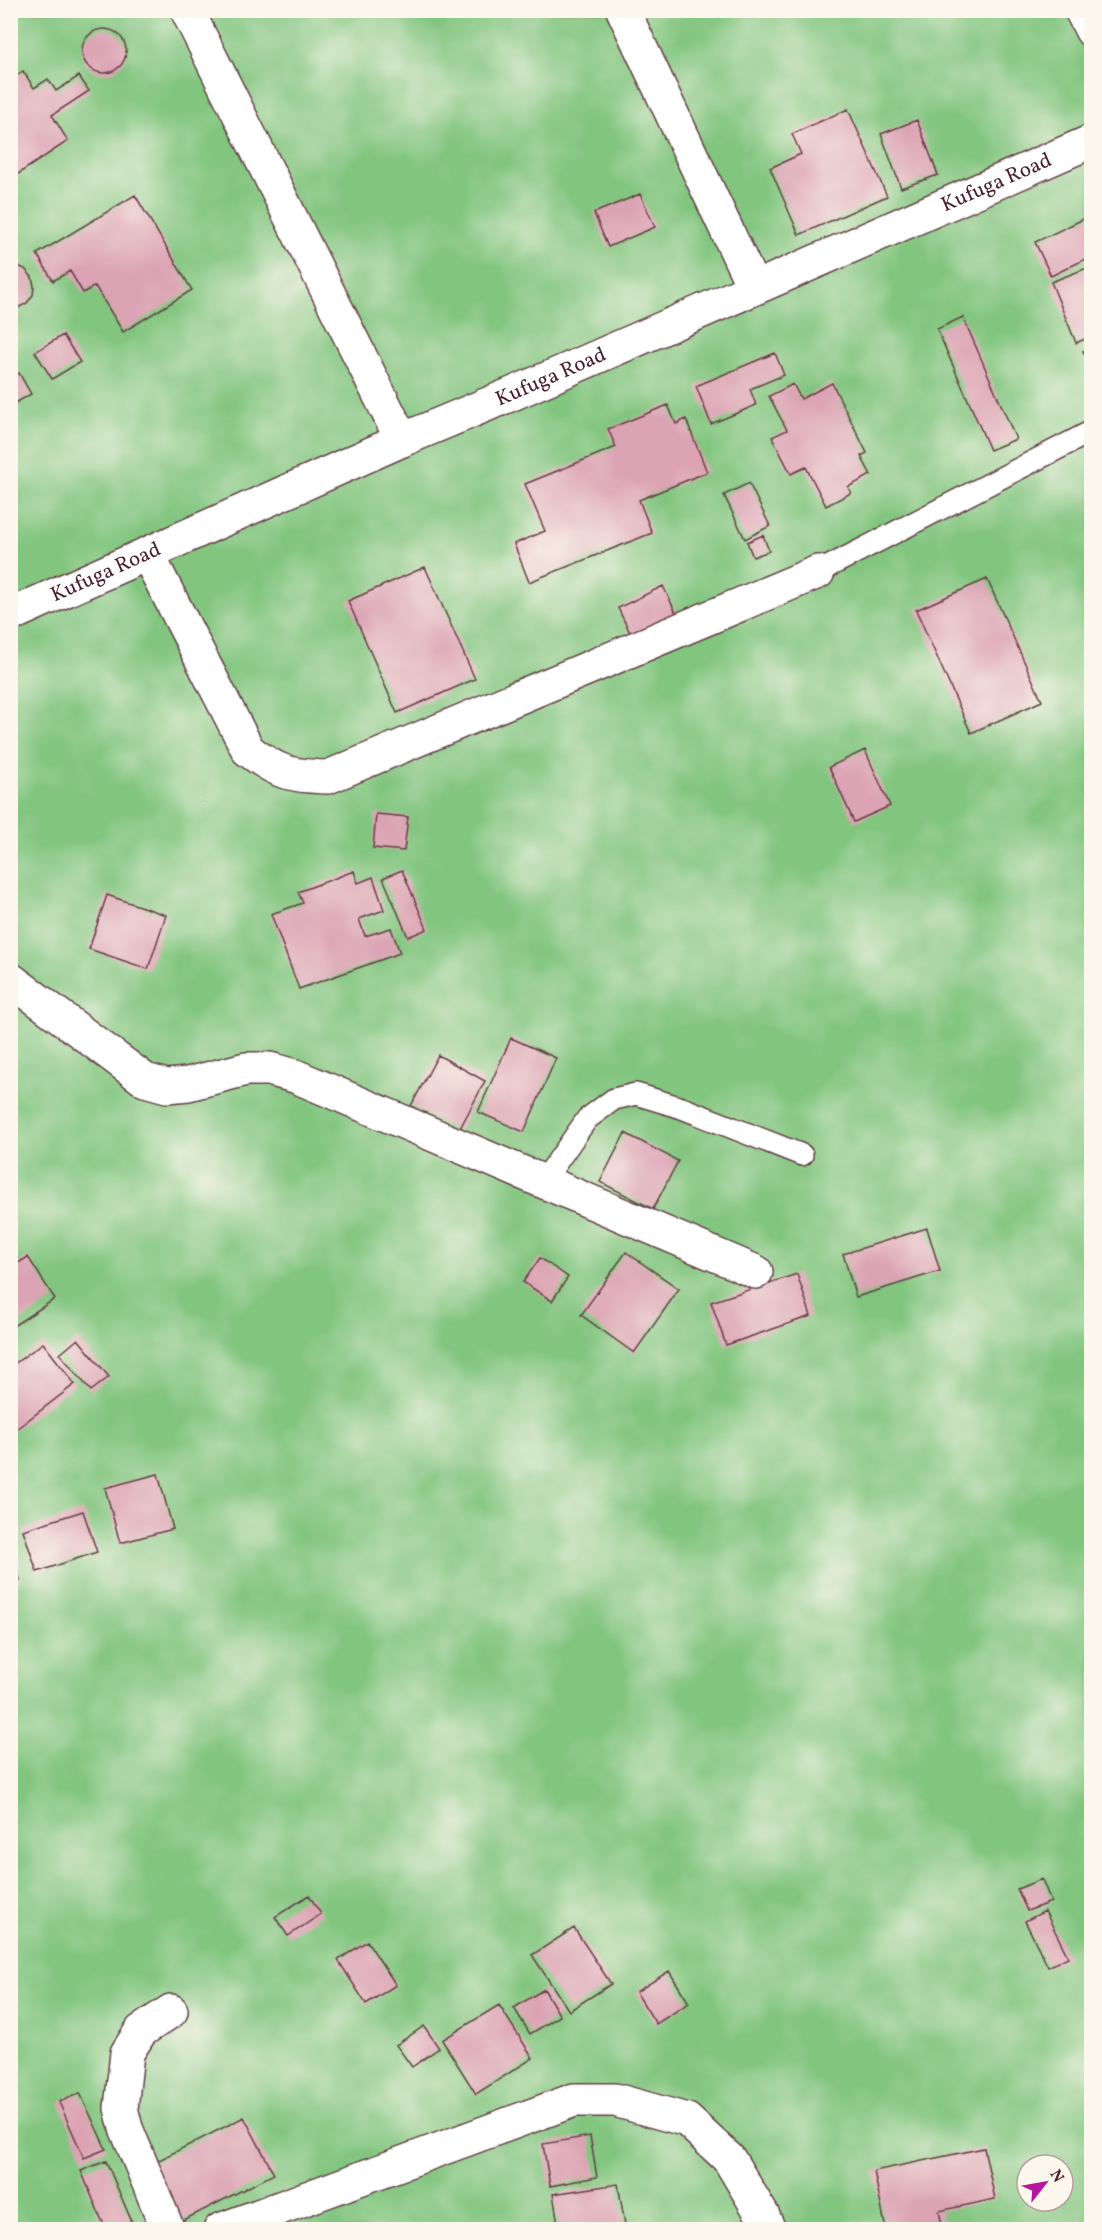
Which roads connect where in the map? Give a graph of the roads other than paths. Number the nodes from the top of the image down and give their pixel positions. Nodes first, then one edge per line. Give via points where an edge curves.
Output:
1 (187, 10) edge
2 (623, 10) edge
3 (1081, 10) edge
4 (1092, 31) edge
5 (1092, 141) edge
6 (754, 288) junction
7 (1092, 431) edge
8 (402, 440) junction
9 (148, 555) junction
10 (818, 572) joint
11 (10, 615) edge
12 (10, 979) edge
13 (802, 1155) dead end
14 (543, 1182) junction
15 (756, 1272) dead end
16 (171, 2011) dead end
17 (168, 2229) edge
18 (220, 2229) edge
19 (769, 2229) edge

1 - 8 street
2 - 6 street
3 - 4 street
5 - 6 street, Kufuga Road
6 - 8 street, Kufuga Road
7 - 10 lane
8 - 9 street, Kufuga Road
9 - 10 street via 248,750 270,767 295,776 328,777
9 - 11 street, Kufuga Road
12 - 14 street via 145,1080 167,1086 188,1084 269,1068
13 - 14 lane via 636,1094 614,1099 587,1119
14 - 15 street
16 - 17 street via 141,2031 127,2053 122,2108 126,2128
18 - 19 street via 574,2100 615,2100 687,2120 729,2159

